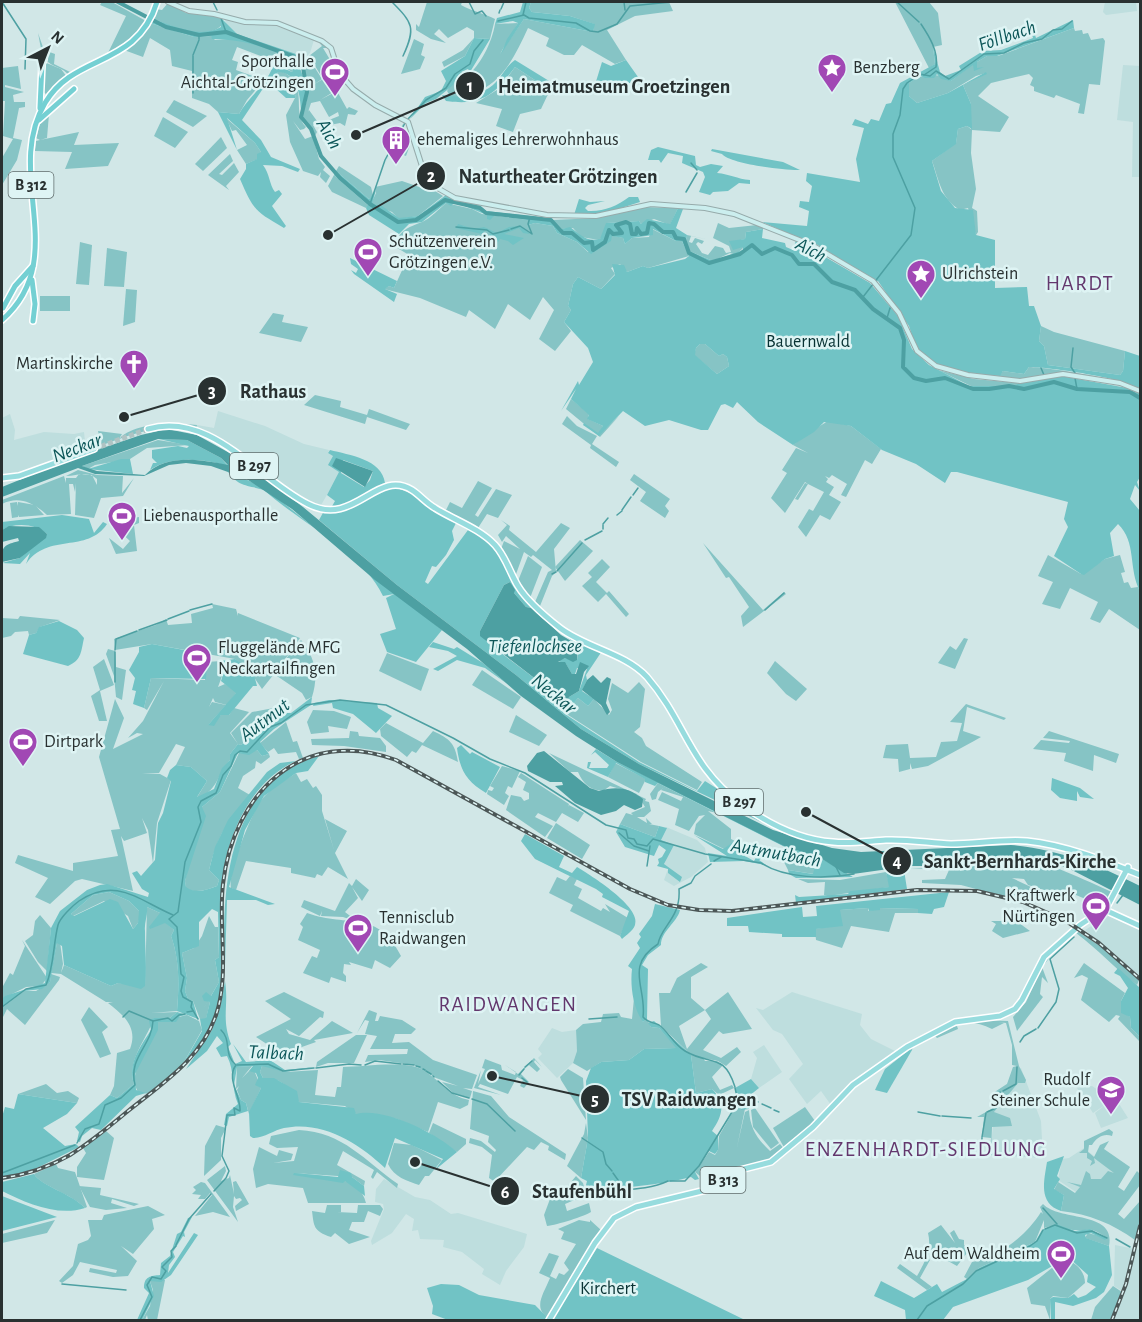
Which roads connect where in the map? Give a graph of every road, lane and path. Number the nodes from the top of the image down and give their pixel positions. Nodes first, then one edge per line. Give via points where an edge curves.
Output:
1 (157, 2) edge
2 (168, 2) edge
3 (44, 59) dead end
4 (74, 89) dead end
5 (41, 92) junction
6 (52, 92) junction
7 (46, 100) junction
8 (55, 105) junction
9 (39, 114) junction
10 (35, 127) junction
11 (35, 262) junction
12 (32, 276) junction
13 (20, 280) junction
14 (28, 286) junction
15 (34, 295) junction
16 (22, 296) junction
17 (3, 308) edge
18 (2, 320) edge
19 (33, 321) dead end
20 (1140, 391) edge
21 (148, 429) tunnel mouth
22 (94, 449) tunnel mouth
23 (2, 478) edge
24 (1126, 870) junction
25 (1139, 873) edge
26 (1111, 910) junction
27 (1140, 926) edge
28 (549, 1320) edge

1 - 6 highway, B 312 via 133,41 113,57 72,74
2 - 20 main road via 189,12 277,23 323,42 333,51 346,82 375,105 406,121 432,186 462,199 573,217 601,216 644,204 728,212 803,241 874,282 902,318 916,351 936,366 968,375 1020,381 1064,374 1120,383
3 - 5 highway
4 - 8 highway
5 - 6 highway
5 - 9 highway, B 312
6 - 7 highway, B 312
7 - 8 highway via 48,106
7 - 9 highway, B 312
8 - 10 highway
9 - 10 highway, B 312
10 - 11 highway, B 312 via 30,166
11 - 12 highway, B 312
11 - 13 highway
12 - 14 highway, B 312
12 - 15 highway
13 - 14 highway via 26,280
13 - 17 highway
14 - 16 highway, B 312
15 - 16 highway via 30,291
15 - 19 highway
16 - 18 highway, B 312
21 - 24 main road, B 297 via 172,426 200,433 243,458 299,499 321,509 351,506 389,485 409,489 482,535 497,549 522,592 558,626 644,674 674,716 696,759 721,788 775,825 826,842 1027,841
22 - 23 main road via 22,475
24 - 25 main road
24 - 26 main road
26 - 27 main road
26 - 28 main road, B 313 via 1080,925 1047,953 1015,1009 1000,1016 941,1027 911,1044 862,1079 771,1162 736,1171 706,1190 636,1207 614,1218

